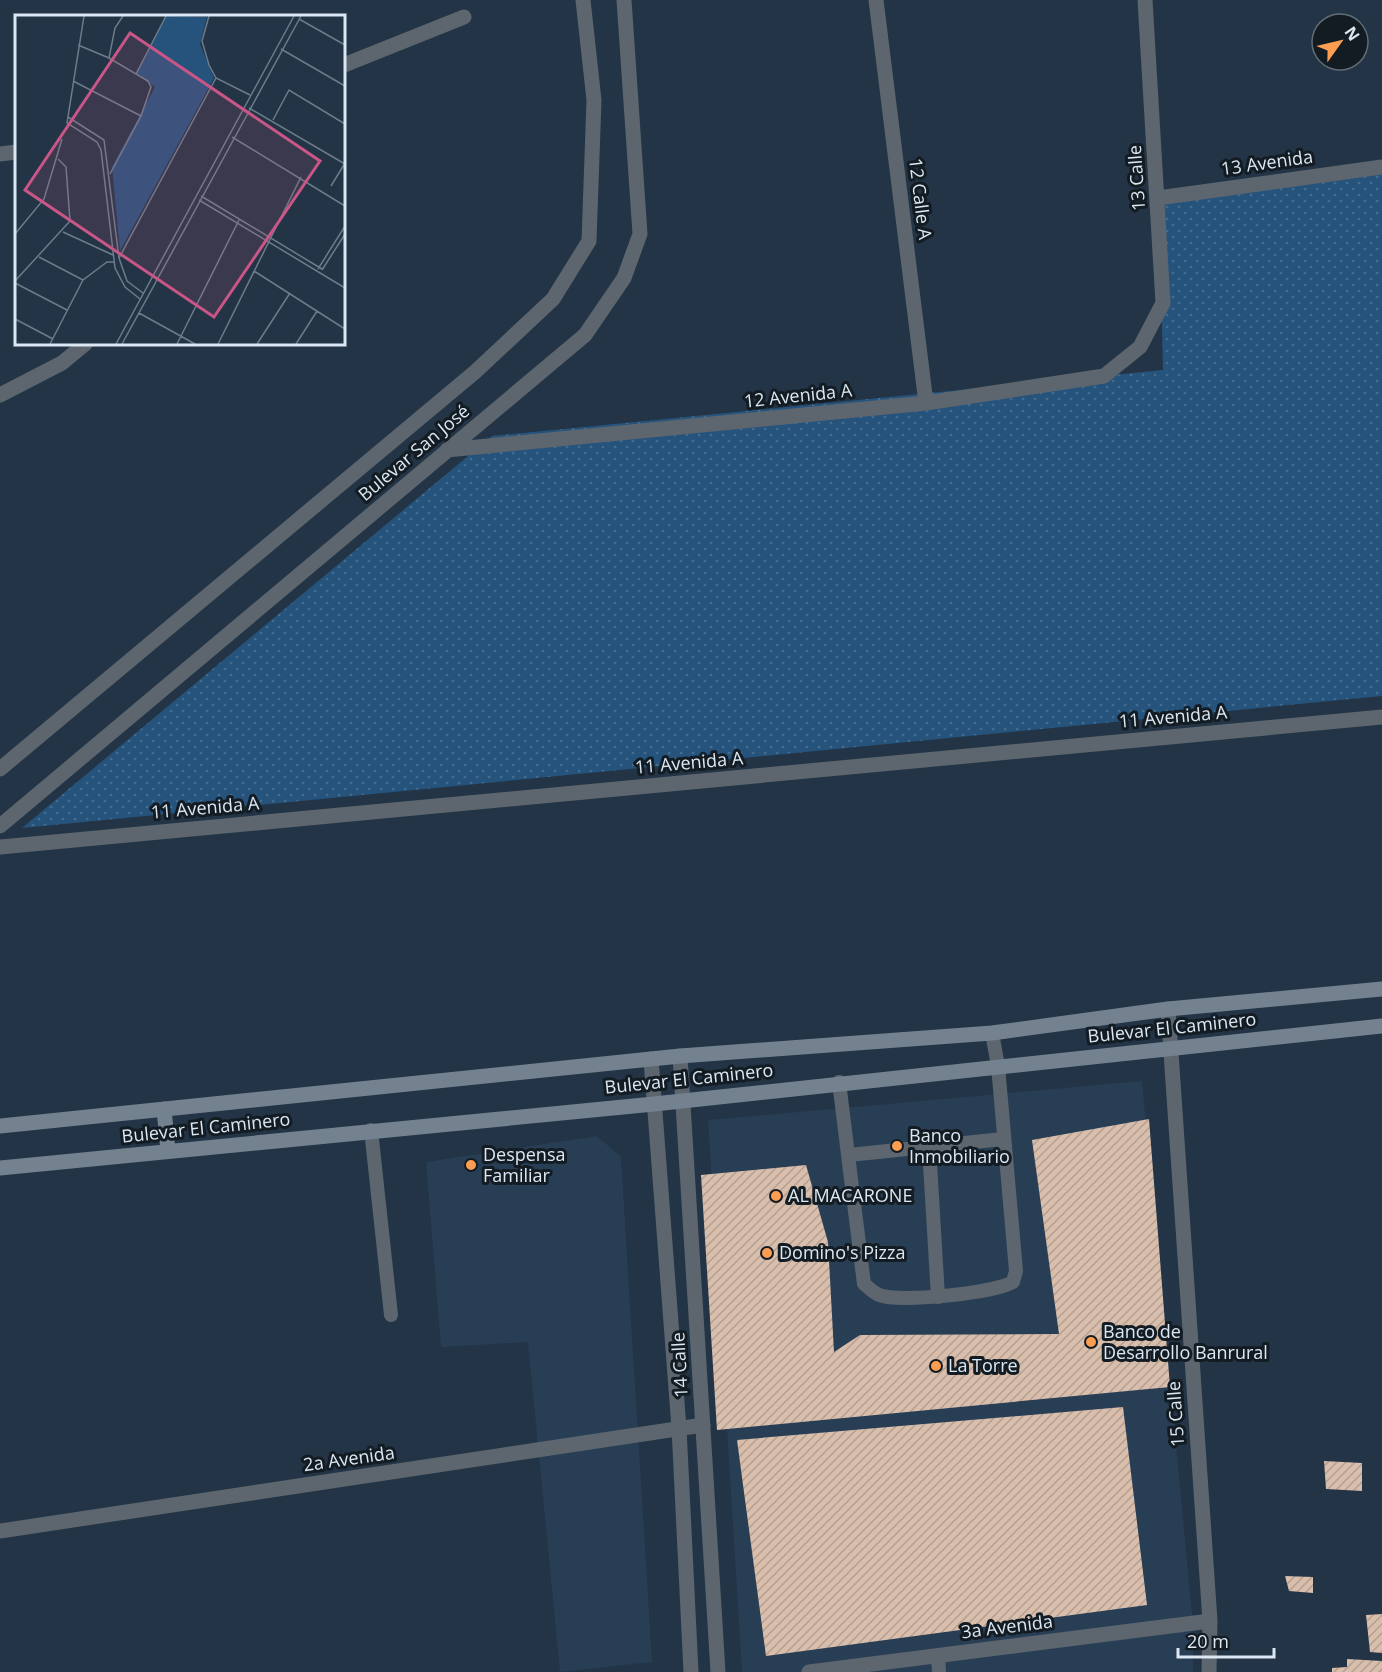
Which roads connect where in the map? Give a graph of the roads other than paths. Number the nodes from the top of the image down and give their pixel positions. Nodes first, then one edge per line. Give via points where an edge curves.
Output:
1 (583, 0) edge
2 (624, 0) edge
3 (876, 0) edge
4 (1145, 0) edge
5 (464, 17) dead end
6 (345, 65) edge
7 (15, 152) edge
8 (0, 154) edge
9 (1382, 167) edge
10 (1158, 198) junction
11 (84, 345) edge
12 (1140, 347) joint
13 (0, 395) edge
14 (926, 403) junction
15 (447, 450) junction
16 (1382, 717) edge
17 (0, 769) edge
18 (0, 826) edge
19 (0, 847) edge
20 (1382, 989) edge
21 (1168, 1009) junction
22 (1382, 1026) edge
23 (992, 1033) junction
24 (1170, 1048) junction
25 (680, 1056) junction
26 (651, 1059) junction
27 (998, 1066) junction
28 (839, 1082) junction
29 (684, 1101) junction
30 (654, 1104) junction
31 (164, 1109) junction
32 (0, 1126) edge
33 (371, 1130) junction
34 (1003, 1139) junction
35 (929, 1147) junction
36 (168, 1151) junction
37 (849, 1155) junction
38 (0, 1168) edge
39 (938, 1297) junction
40 (391, 1315) dead end
41 (703, 1425) junction
42 (679, 1428) junction
43 (0, 1531) edge
44 (1210, 1621) junction
45 (938, 1656) junction
46 (692, 1672) edge
47 (718, 1672) edge
48 (809, 1672) edge
49 (939, 1672) edge
50 (1209, 1672) edge

1 - 17 street, Bulevar San José via 594,100 589,241 553,299 475,372
2 - 15 street, Bulevar San José via 640,234 624,278 585,335
3 - 14 street, 12 Calle A
4 - 10 street, 13 Calle
5 - 6 street
7 - 8 street
9 - 10 street, 13 Avenida
10 - 12 street, 13 Calle via 1163,303
11 - 13 street via 62,363
12 - 14 street, 12 Avenida A via 1104,376
14 - 15 street, 12 Avenida A
15 - 18 street, Bulevar San José
16 - 19 street, 11 Avenida A
20 - 21 main road, Bulevar El Caminero
21 - 23 main road, Bulevar El Caminero
21 - 24 street, 15 Calle
22 - 24 main road, Bulevar El Caminero
23 - 25 main road, Bulevar El Caminero
23 - 27 lane
24 - 27 main road, Bulevar El Caminero
24 - 44 street, 15 Calle
25 - 26 main road, Bulevar El Caminero
25 - 29 street, 14 Calle
26 - 30 street, 14 Calle
26 - 31 main road, Bulevar El Caminero
27 - 28 main road, Bulevar El Caminero
27 - 34 lane
28 - 29 main road, Bulevar El Caminero
28 - 37 lane
29 - 30 main road, Bulevar El Caminero
29 - 41 street, 14 Calle
30 - 33 main road, Bulevar El Caminero
30 - 42 street, 14 Calle
31 - 32 main road, Bulevar El Caminero
31 - 36 main road
33 - 36 main road, Bulevar El Caminero
33 - 40 lane
34 - 35 lane
34 - 39 lane via 1016,1271 1013,1282 1001,1289
35 - 37 lane
35 - 39 lane
36 - 38 main road, Bulevar El Caminero
37 - 39 lane via 864,1284 879,1296
41 - 42 street, 2a Avenida
41 - 47 street, 14 Calle
42 - 43 street, 2a Avenida
42 - 46 street, 14 Calle
44 - 45 street, 3a Avenida
44 - 50 street, 15 Calle
45 - 48 street, 3a Avenida
45 - 49 lane

